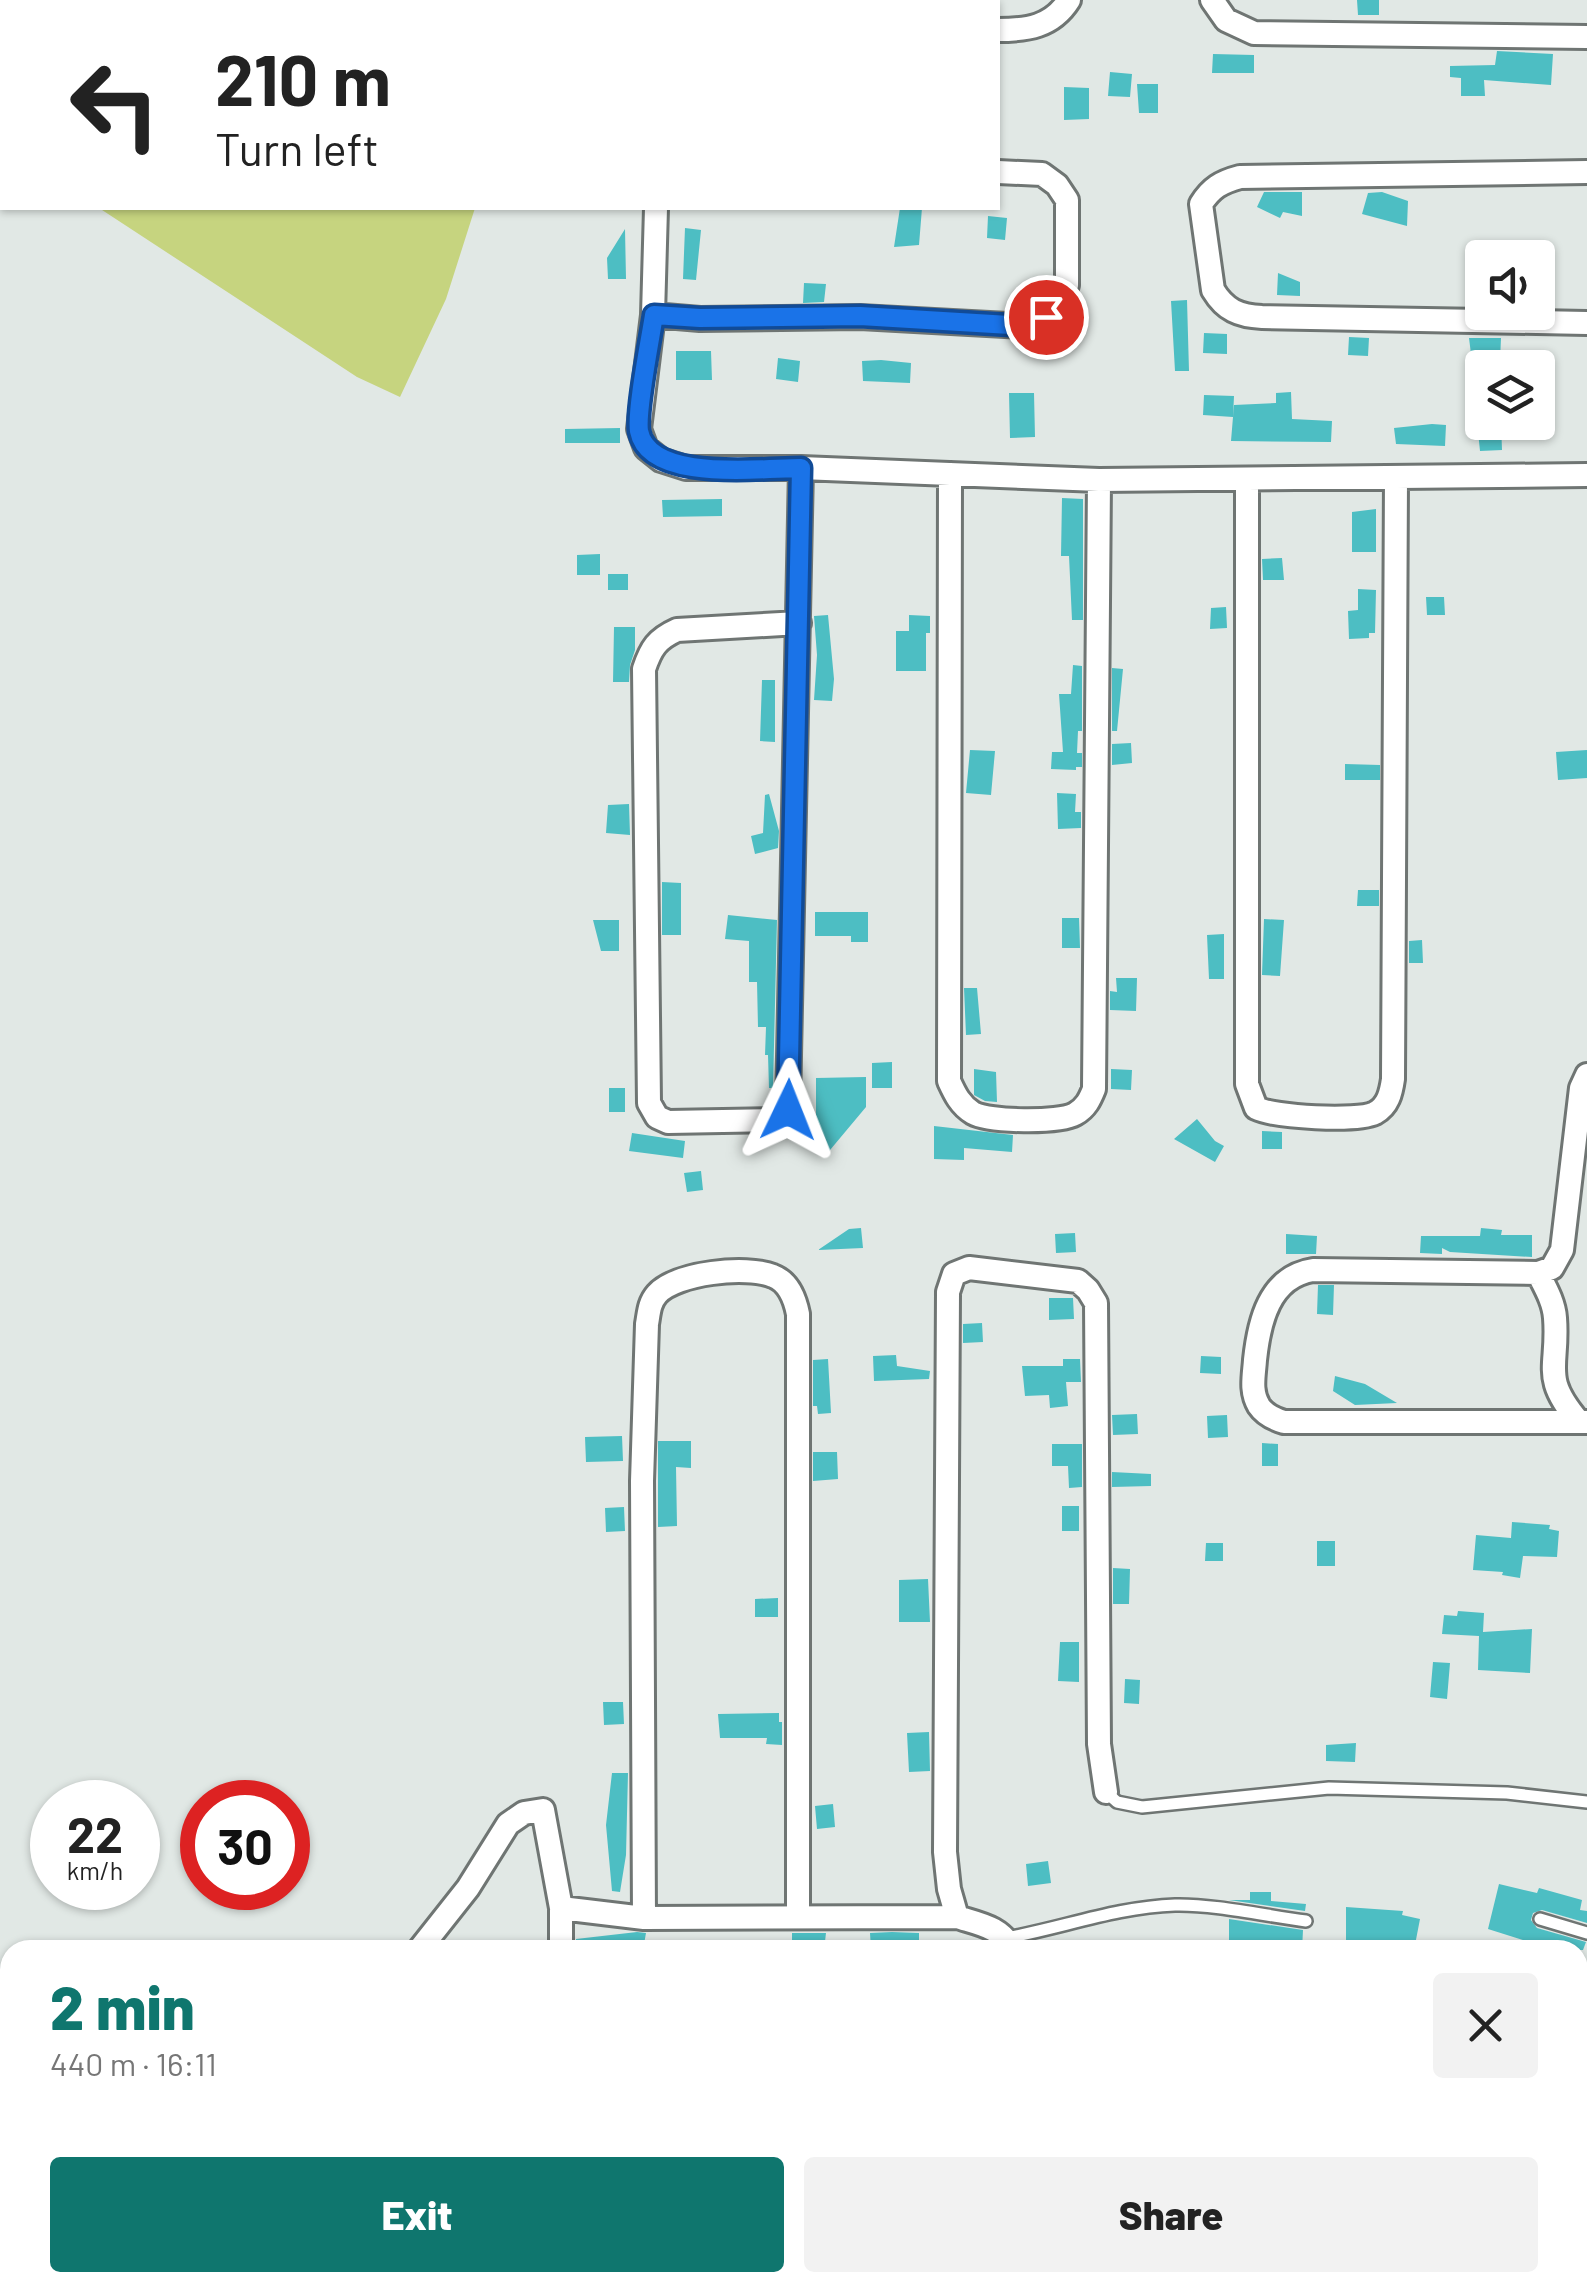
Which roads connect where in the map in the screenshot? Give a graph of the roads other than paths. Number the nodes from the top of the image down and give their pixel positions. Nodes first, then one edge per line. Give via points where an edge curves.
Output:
1 (1069, 0) edge
2 (1212, 0) edge
3 (1000, 30) edge
4 (1587, 37) edge
5 (1000, 172) edge
6 (1587, 172) edge
7 (656, 210) edge
8 (654, 315) junction
9 (1587, 322) edge
10 (801, 468) junction
11 (950, 474) junction
12 (1587, 475) edge
13 (1396, 478) junction
14 (1099, 480) junction
15 (1247, 480) junction
16 (799, 623) junction
17 (1587, 1075) edge
18 (1538, 1273) junction
19 (1583, 1422) edge
20 (1106, 1792) joint
21 (1587, 1802) edge
22 (561, 1908) junction
23 (798, 1917) junction
24 (957, 1917) junction
25 (644, 1918) junction
26 (1540, 1919) dead end
27 (1306, 1921) dead end
28 (1587, 1932) edge
29 (428, 1940) edge
30 (560, 1940) edge
31 (1005, 1940) edge
32 (1022, 1940) edge

1 - 3 street via 1043,24
2 - 4 street via 1226,20 1254,33
5 - 8 street via 1042,174 1067,200 1067,285 1060,304 1036,322
6 - 9 street via 1240,176 1210,191 1201,204 1213,290 1232,312
7 - 8 street
8 - 10 street via 639,429 646,448 686,468
10 - 11 street
10 - 16 street
11 - 14 street
11 - 14 street via 949,1081 977,1116 1019,1119 1063,1119 1090,1100 1094,1088
12 - 13 street
13 - 15 street
13 - 15 street via 1393,1079 1378,1112 1325,1116 1268,1114 1256,1108 1247,1084
14 - 15 street
16 - 16 street via 788,1110 772,1120 668,1122 648,1103 644,669 651,648 677,630
17 - 18 street via 1562,1250 1552,1268
18 - 19 street via 1556,1320 1556,1388
18 - 19 street via 1297,1272 1263,1311 1252,1390 1260,1408 1284,1422
20 - 21 lane via 1142,1807 1329,1788 1507,1792
20 - 24 street via 1099,1744 1096,1303 1078,1281 961,1270 950,1282 948,1331 945,1852
22 - 25 street
22 - 29 street via 542,1810 524,1813 508,1824
22 - 30 street
23 - 24 street
23 - 25 street
23 - 25 street via 798,1314 781,1281 746,1270 672,1283 650,1304 642,1481
24 - 31 street via 996,1930
26 - 28 lane
27 - 32 lane via 1176,1905 1093,1917

